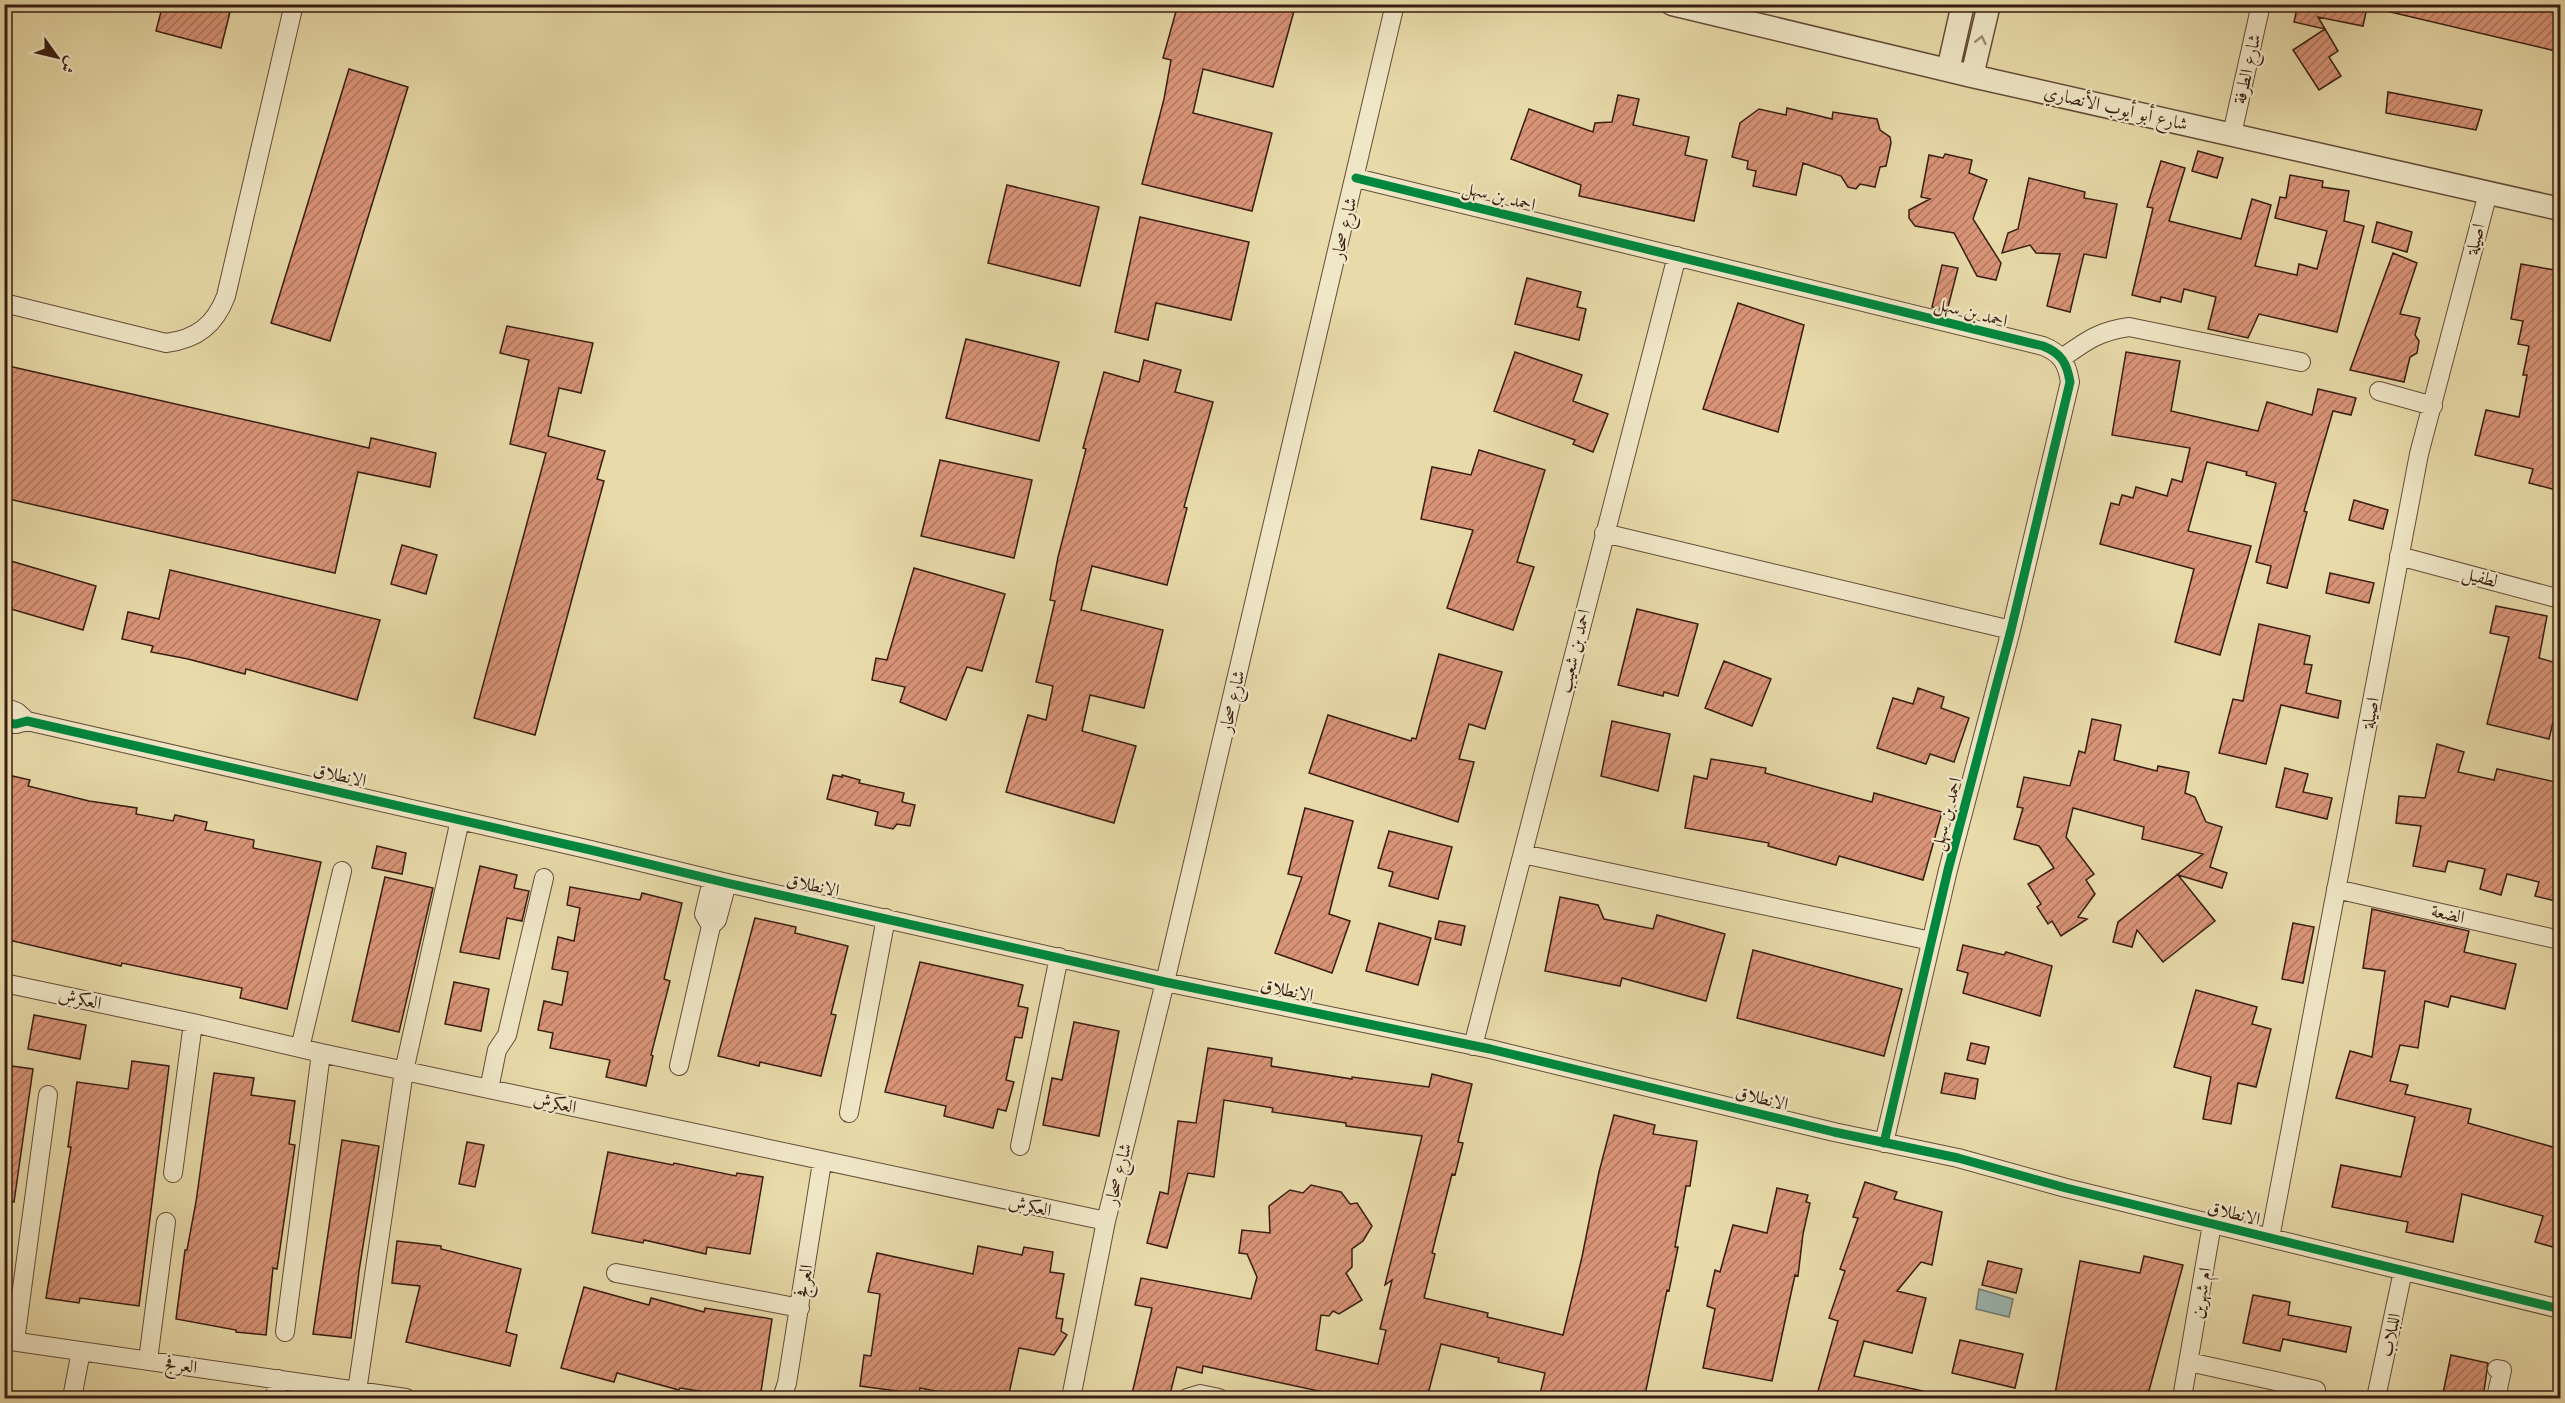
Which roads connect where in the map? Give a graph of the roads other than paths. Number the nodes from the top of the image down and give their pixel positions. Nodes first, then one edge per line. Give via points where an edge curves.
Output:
1 (294, 4) edge
2 (1395, 4) edge
3 (1672, 4) edge
4 (1963, 4) edge
5 (1989, 4) edge
6 (2261, 4) edge
7 (1948, 70) junction
8 (1972, 76) junction
9 (2232, 134) junction
10 (1356, 178) junction
11 (2487, 193) junction
12 (2560, 209) edge
13 (1677, 256) junction
14 (4, 303) edge
15 (2062, 358) junction
16 (2301, 362) dead end
17 (2379, 392) dead end
18 (2433, 406) junction
19 (1604, 532) junction
20 (2399, 556) junction
21 (2560, 599) edge
22 (2011, 630) junction
23 (4, 707) edge
24 (27, 721) junction
25 (4, 723) edge
26 (460, 820) junction
27 (1523, 854) junction
28 (342, 871) dead end
29 (544, 878) dead end
30 (719, 882) junction
31 (2336, 889) junction
32 (886, 918) junction
33 (2560, 940) edge
34 (1931, 941) junction
35 (1059, 957) junction
36 (1165, 982) junction
37 (4, 983) edge
38 (193, 1023) junction
39 (1473, 1046) junction
40 (300, 1048) junction
41 (321, 1053) junction
42 (679, 1066) dead end
43 (404, 1071) junction
44 (494, 1090) junction
45 (48, 1095) dead end
46 (849, 1113) dead end
47 (1884, 1143) junction
48 (1020, 1146) dead end
49 (822, 1162) junction
50 (173, 1173) dead end
51 (1106, 1221) junction
52 (166, 1222) dead end
53 (2212, 1224) junction
54 (2270, 1238) junction
55 (2403, 1271) junction
56 (616, 1273) dead end
57 (800, 1308) junction
58 (2560, 1309) edge
59 (285, 1332) dead end
60 (10, 1341) edge
61 (81, 1351) junction
62 (148, 1360) junction
63 (2189, 1362) junction
64 (2498, 1369) dead end
65 (278, 1379) junction
66 (2316, 1390) dead end
67 (357, 1395) edge
68 (72, 1398) edge
69 (275, 1398) edge
70 (406, 1398) edge
71 (782, 1398) edge
72 (1071, 1398) edge
73 (1187, 1398) edge
74 (1219, 1398) edge
75 (2182, 1398) edge
76 (2376, 1398) edge
77 (2496, 1398) edge

1 - 14 street via 226,296 210,324 182,341 166,343
2 - 10 street, شارع صحار
3 - 7 street, شارع أبو أيوب الأنصاري
4 - 7 street
8 -> 5 street
6 - 9 street, شارع الطرفة
7 - 8 street, شارع أبو أيوب الأنصاري
8 - 9 street, شارع أبو أيوب الأنصاري
9 - 11 street, شارع أبو أيوب الأنصاري
10 - 13 street, احمد بن سهل
10 - 36 street, شارع صحار
11 - 12 street, شارع أبو أيوب الأنصاري
11 - 18 street, اصيلة
13 - 15 street, احمد بن سهل via 2043,346
13 - 19 street, احمد بن شعيب
15 - 16 street via 2107,330 2129,327
15 - 22 street, احمد بن سهل via 2070,381
17 - 18 street
18 - 20 street, اصيلة via 2419,454
19 - 22 street
19 - 27 street, احمد بن شعيب
20 - 21 street, لطفيل
20 - 31 street, اصيلة
22 - 34 street, احمد بن سهل
23 - 24 street, الانطلاق
24 - 25 street, الانطلاق
24 - 26 street, الانطلاق
26 - 30 street, الانطلاق
26 - 43 street
27 - 34 street
27 - 39 street, احمد بن شعيب
28 - 40 street
29 - 44 street via 507,1035 509,1050
30 - 32 street, الانطلاق
30 - 42 street via 704,914 711,926
31 - 33 street, الضعة
31 - 54 street, اصيلة
32 - 35 street, الانطلاق
32 - 46 street
34 - 47 street, احمد بن سهل
35 - 36 street, الانطلاق
35 - 48 street
36 - 39 street, الانطلاق
36 - 51 street, شارع صحار
37 - 38 street, العكرش
38 - 40 street, العكرش
38 - 50 street
39 - 47 street, الانطلاق
40 - 41 street, العكرش
41 - 43 street, العكرش
41 - 59 street
43 - 44 street, العكرش
43 - 67 street
44 - 49 street, العكرش
45 - 60 street
47 - 53 street, الانطلاق via 1958,1158
49 - 51 street, العكرش
49 - 57 street, العرفج
51 - 72 street, شارع صحار
52 - 62 street
53 - 54 street, الانطلاق
53 - 63 street, ام شهرين
54 - 55 street, الانطلاق
55 - 58 street, الانطلاق
55 - 76 street, اللبلاب
56 - 57 street
57 - 71 street, العرفج
60 - 61 street, العرفج
61 - 62 street, العرفج
61 - 68 street
62 - 65 street, العرفج
63 - 66 street
63 - 75 street, ام شهرين
64 - 77 street via 2502,1370
65 - 67 street, العرفج
65 - 69 street
67 - 70 street, العرفج
73 - 74 street via 1200,1394

